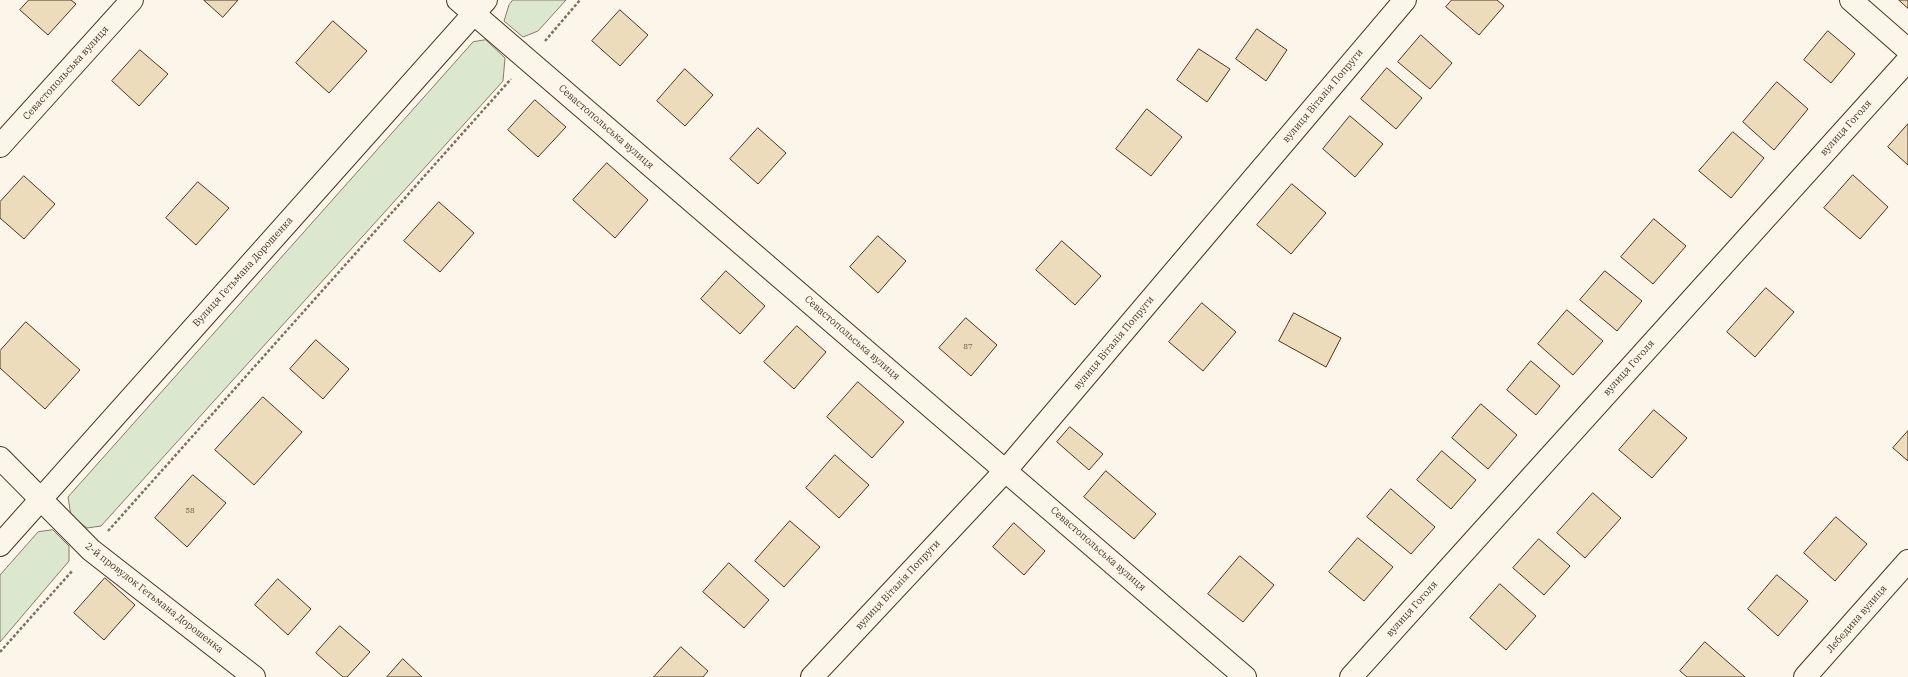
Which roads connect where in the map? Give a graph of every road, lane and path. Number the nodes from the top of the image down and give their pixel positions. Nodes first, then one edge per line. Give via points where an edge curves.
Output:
1 (132, 0) edge
2 (580, 0) edge
3 (1405, 0) edge
4 (1851, 0) edge
5 (472, 5) edge
6 (1908, 50) edge
7 (528, 60) junction
8 (1908, 60) edge
9 (0, 146) edge
10 (0, 458) edge
11 (1006, 470) junction
12 (40, 500) junction
13 (0, 545) edge
14 (91, 550) junction
15 (1908, 560) edge
16 (0, 652) edge
17 (254, 677) edge
18 (812, 677) edge
19 (1246, 677) edge
20 (1351, 677) edge
21 (1805, 677) edge

1 - 9 street, Севастопольська вулиця
2 - 7 path
3 - 11 street, вулиця Віталія Попруги
4 - 6 street
5 - 7 street, Севастопольська вулиця
5 - 12 street, Вулиця Гетьмана Дорошенка
7 - 11 street, Севастопольська вулиця
7 - 14 path
8 - 20 street, вулиця Гоголя
10 - 12 street, 2-й провулок Гетьмана Дорошенка
11 - 18 street, вулиця Віталія Попруги
11 - 19 street, Севастопольська вулиця
12 - 13 street, Вулиця Гетьмана Дорошенка
12 - 14 street, 2-й провулок Гетьмана Дорошенка
14 - 16 path
14 - 17 street, 2-й провулок Гетьмана Дорошенка
15 - 21 street, Лебедина вулиця

